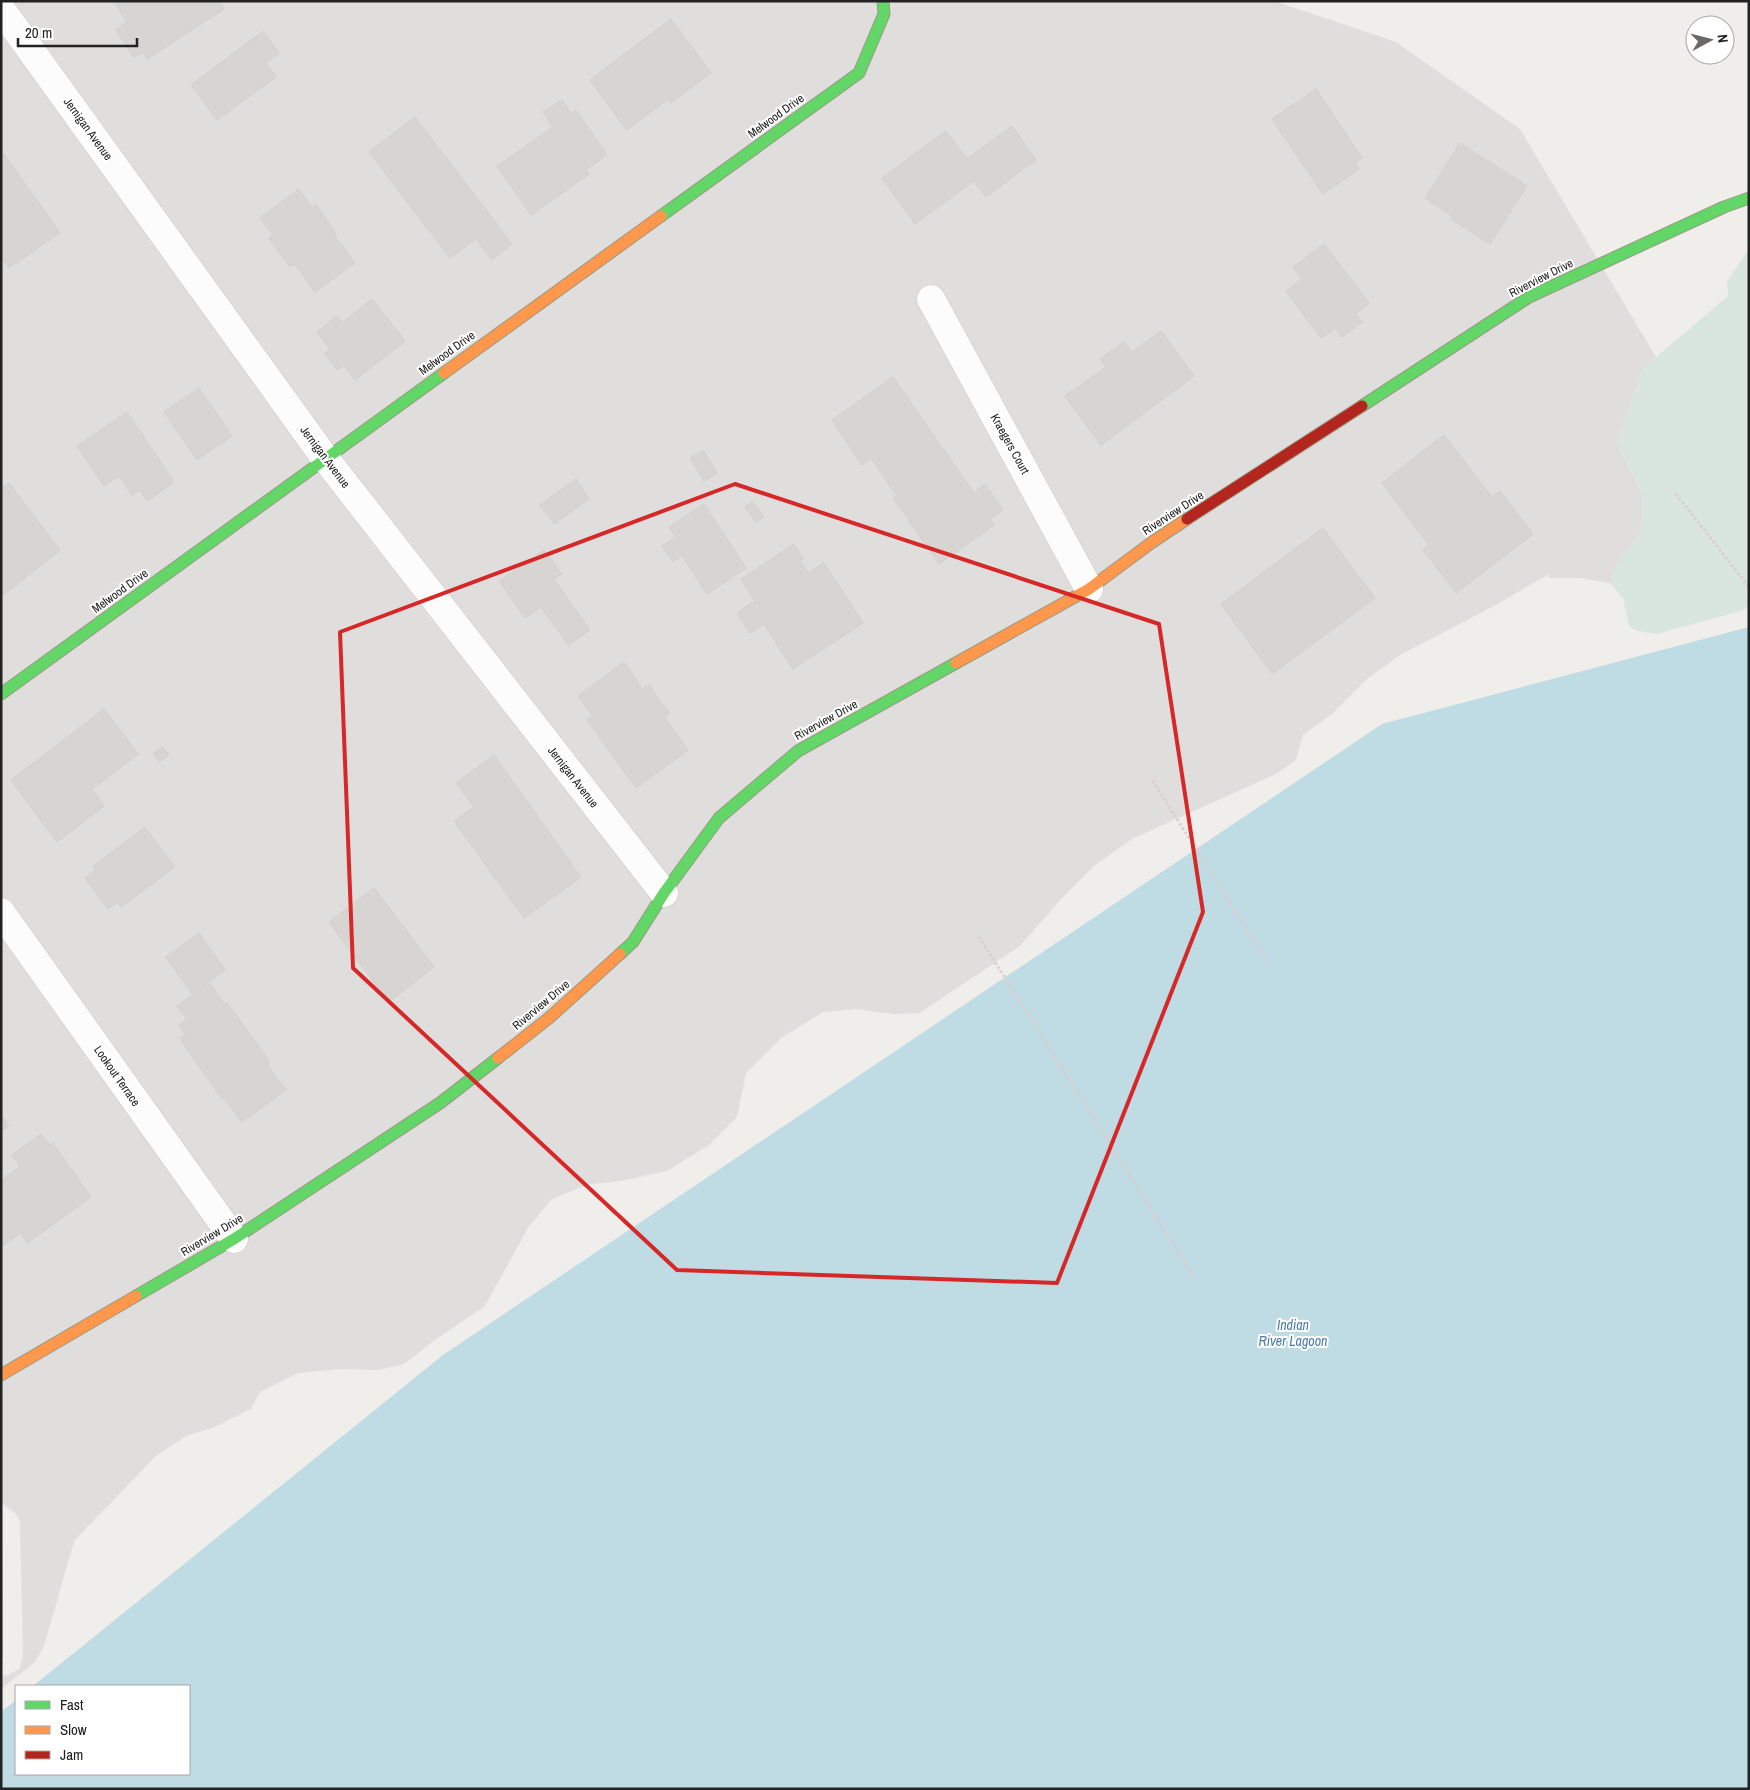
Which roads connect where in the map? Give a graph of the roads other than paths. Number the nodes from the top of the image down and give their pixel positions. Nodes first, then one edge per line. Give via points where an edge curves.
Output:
1 (883, 1) edge
2 (1, 9) edge
3 (1749, 198) edge
4 (931, 299) dead end
5 (325, 458) junction
6 (1089, 589) junction
7 (1, 694) edge
8 (664, 893) junction
9 (1, 912) edge
10 (234, 1239) junction
11 (1, 1375) edge

1 - 5 street, Melwood Drive via 884,14 859,73
2 - 5 street, Jernigan Avenue
3 - 6 street, Riverview Drive via 1529,297 1151,543
4 - 6 street, Kraegers Court
5 - 7 street, Melwood Drive
5 - 8 street, Jernigan Avenue
6 - 8 street, Riverview Drive via 798,751 719,818
8 - 10 street, Riverview Drive via 632,942 549,1018 440,1103
9 - 10 street, Lookout Terrace
10 - 11 street, Riverview Drive

